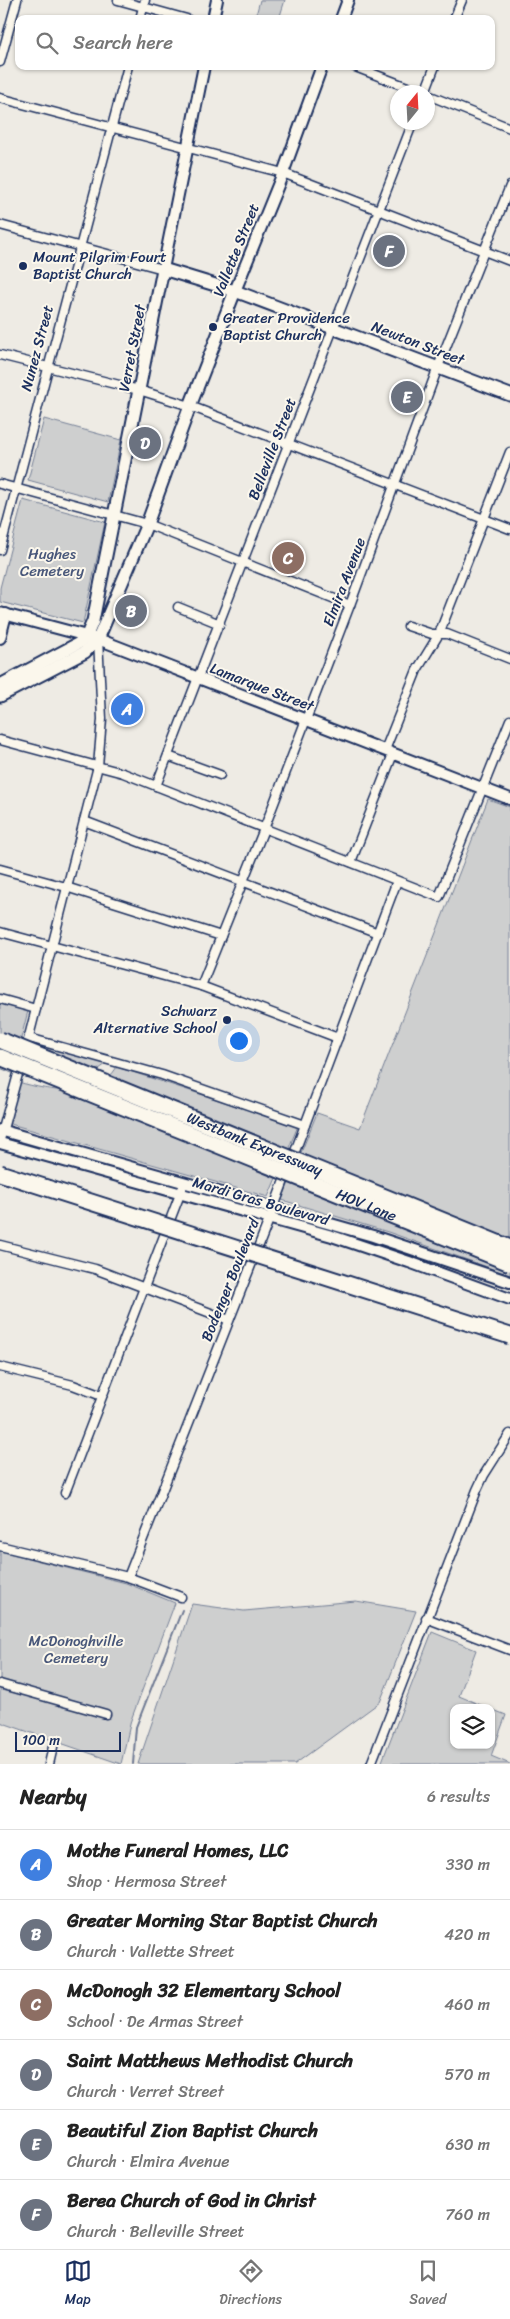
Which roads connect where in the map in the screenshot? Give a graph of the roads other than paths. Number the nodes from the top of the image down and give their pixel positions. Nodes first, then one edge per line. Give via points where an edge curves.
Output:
1 (17, 0) edge
2 (118, 0) edge
3 (217, 0) edge
4 (348, 0) edge
5 (462, 0) edge
6 (144, 4) edge
7 (176, 15) edge
8 (214, 15) edge
9 (342, 15) edge
10 (456, 15) edge
11 (0, 62) edge
12 (127, 70) edge
13 (203, 70) edge
14 (321, 70) edge
15 (363, 70) edge
16 (433, 70) edge
17 (402, 85) edge
18 (428, 85) edge
19 (0, 98) edge
20 (435, 98) edge
21 (112, 127) junction
22 (510, 128) edge
23 (410, 130) edge
24 (188, 148) junction
25 (283, 173) junction
26 (510, 186) edge
27 (380, 210) junction
28 (0, 225) edge
29 (80, 247) junction
30 (484, 251) junction
31 (510, 261) edge
32 (163, 269) junction
33 (235, 291) junction
34 (335, 328) junction
35 (0, 355) edge
36 (47, 367) junction
37 (438, 367) junction
38 (139, 390) junction
39 (510, 395) edge
40 (190, 406) junction
41 (289, 444) junction
42 (510, 452) edge
43 (0, 484) edge
44 (394, 484) junction
45 (16, 489) junction
46 (114, 514) junction
47 (484, 520) junction
48 (147, 524) junction
49 (510, 529) edge
50 (0, 550) edge
51 (244, 561) junction
52 (350, 605) junction
53 (178, 607) dead end
54 (3, 614) edge
55 (220, 624) junction
56 (408, 626) dead end
57 (439, 634) junction
58 (93, 637) junction
59 (0, 638) edge
60 (510, 659) edge
61 (198, 678) junction
62 (0, 685) edge
63 (0, 696) edge
64 (305, 720) junction
65 (510, 720) edge
66 (0, 740) edge
67 (389, 752) junction
68 (168, 756) junction
69 (98, 766) junction
70 (220, 775) dead end
71 (156, 786) junction
72 (482, 788) junction
73 (510, 799) edge
74 (84, 821) junction
75 (264, 829) junction
76 (351, 862) junction
77 (0, 869) edge
78 (398, 881) junction
79 (242, 882) junction
80 (66, 887) junction
81 (0, 932) edge
82 (378, 933) junction
83 (221, 936) junction
84 (51, 945) junction
85 (201, 986) junction
86 (0, 999) edge
87 (36, 1009) junction
88 (29, 1038) junction
89 (338, 1038) junction
90 (0, 1040) edge
91 (0, 1057) edge
92 (305, 1125) junction
93 (1, 1136) edge
94 (0, 1173) edge
95 (184, 1182) junction
96 (180, 1193) junction
97 (274, 1207) junction
98 (269, 1218) junction
99 (0, 1245) edge
100 (510, 1248) edge
101 (510, 1263) edge
102 (510, 1282) edge
103 (144, 1288) junction
104 (510, 1299) edge
105 (229, 1320) junction
106 (510, 1336) edge
107 (0, 1367) edge
108 (102, 1396) junction
109 (510, 1434) edge
110 (65, 1493) dead end
111 (0, 1546) edge
112 (128, 1577) junction
113 (181, 1598) dead end
114 (426, 1618) junction
115 (510, 1650) edge
116 (0, 1684) edge
117 (106, 1714) dead end
118 (53, 1747) dead end
119 (48, 1764) edge
120 (371, 1764) edge

1 - 11 street
2 - 6 street
3 - 8 street
4 - 9 street
5 - 10 street
6 - 7 street
12 - 21 street, Nunez Street
13 - 24 street, Verret Street
14 - 25 street, Vallette Street
15 - 17 street
16 - 18 street
19 - 21 street
20 - 22 street
21 - 24 street
21 - 29 street, Nunez Street
23 - 27 street, Belleville Street
24 - 25 street
24 - 32 street, Verret Street
25 - 27 street
25 - 33 street, Vallette Street
26 - 30 street, Elmira Avenue
27 - 30 street
27 - 34 street, Belleville Street
28 - 29 street, Newton Street
29 - 32 street, Newton Street
29 - 36 street, Nunez Street
30 - 31 street
30 - 37 street, Elmira Avenue
32 - 33 main road, Newton Street
32 - 38 main road, Verret Street
33 - 34 main road, Newton Street
33 - 40 main road, Vallette Street
34 - 37 main road, Newton Street
34 - 41 street, Belleville Street
35 - 36 street
36 - 38 street
36 - 45 street, Nunez Street
37 - 39 main road, Newton Street
37 - 44 street, Elmira Avenue
38 - 40 street
38 - 46 main road, Verret Street
40 - 41 street
40 - 48 main road, Vallette Street
41 - 44 street
41 - 51 street, Belleville Street
42 - 47 street
43 - 45 street
44 - 47 street
44 - 52 street, Elmira Avenue
45 - 46 street
45 - 50 street, Nunez Street
46 - 48 street
46 - 58 main road, Verret Street via 93,622
47 - 49 street
47 - 57 street
48 - 51 street
48 - 58 main road, Vallette Street via 106,624
51 - 52 street
51 - 55 street, Belleville Street
52 - 64 street, Elmira Avenue
53 - 55 street
54 - 58 street, Lamarque Street
54 - 59 street
55 - 61 street, Belleville Street
56 - 57 street
57 - 60 street via 447,634
57 - 67 street via 417,670
58 - 61 street, Lamarque Street
58 - 62 main road
58 - 63 main road via 85,652
58 - 69 street via 102,719
61 - 64 street, Lamarque Street
61 - 68 street, Belleville Street
64 - 67 street, Lamarque Street
64 - 75 street, Elmira Avenue
65 - 72 street
66 - 69 street
67 - 72 street, Lamarque Street
67 - 76 street
68 - 70 street
68 - 71 street, Belleville Street
69 - 71 street
69 - 74 street
71 - 75 street
72 - 73 street, Lamarque Street
72 - 78 street via 439,897
74 - 79 street
74 - 80 street
75 - 76 street
75 - 79 street, Elmira Avenue
76 - 78 street
77 - 80 street
78 - 82 street, Bodenger Boulevard
79 - 82 street
79 - 83 street, Elmira Avenue
80 - 83 street
80 - 84 street
81 - 84 street
82 - 89 street, Bodenger Boulevard
83 - 85 street, Elmira Avenue
84 - 85 street
84 - 87 street
85 - 89 street
86 - 87 street
87 - 88 street
88 - 92 street via 162,1075
88 - 93 street
89 - 92 street, Bodenger Boulevard
90 - 100 highway, Westbank Expressway, bridge
91 - 101 highway, HOV Lane, bridge
92 - 97 street, Bodenger Boulevard
93 - 95 street, Mardi Gras Boulevard
93 - 96 street, Mardi Gras Boulevard
94 - 106 highway, bridge
95 - 96 street
95 - 97 street, Mardi Gras Boulevard
96 - 98 street, Mardi Gras Boulevard
96 - 103 street
97 - 98 street, Bodenger Boulevard
97 - 102 street, Mardi Gras Boulevard via 414,1248
98 - 104 street, Mardi Gras Boulevard via 409,1262
98 - 105 street, Bodenger Boulevard
99 - 103 street via 96,1269
103 - 105 street
103 - 108 street
105 - 112 street, Bodenger Boulevard
107 - 108 street via 74,1385
108 - 110 street
109 - 114 street via 477,1490
111 - 112 street
112 - 113 street
114 - 115 street
114 - 120 street
116 - 117 street
118 - 119 street

